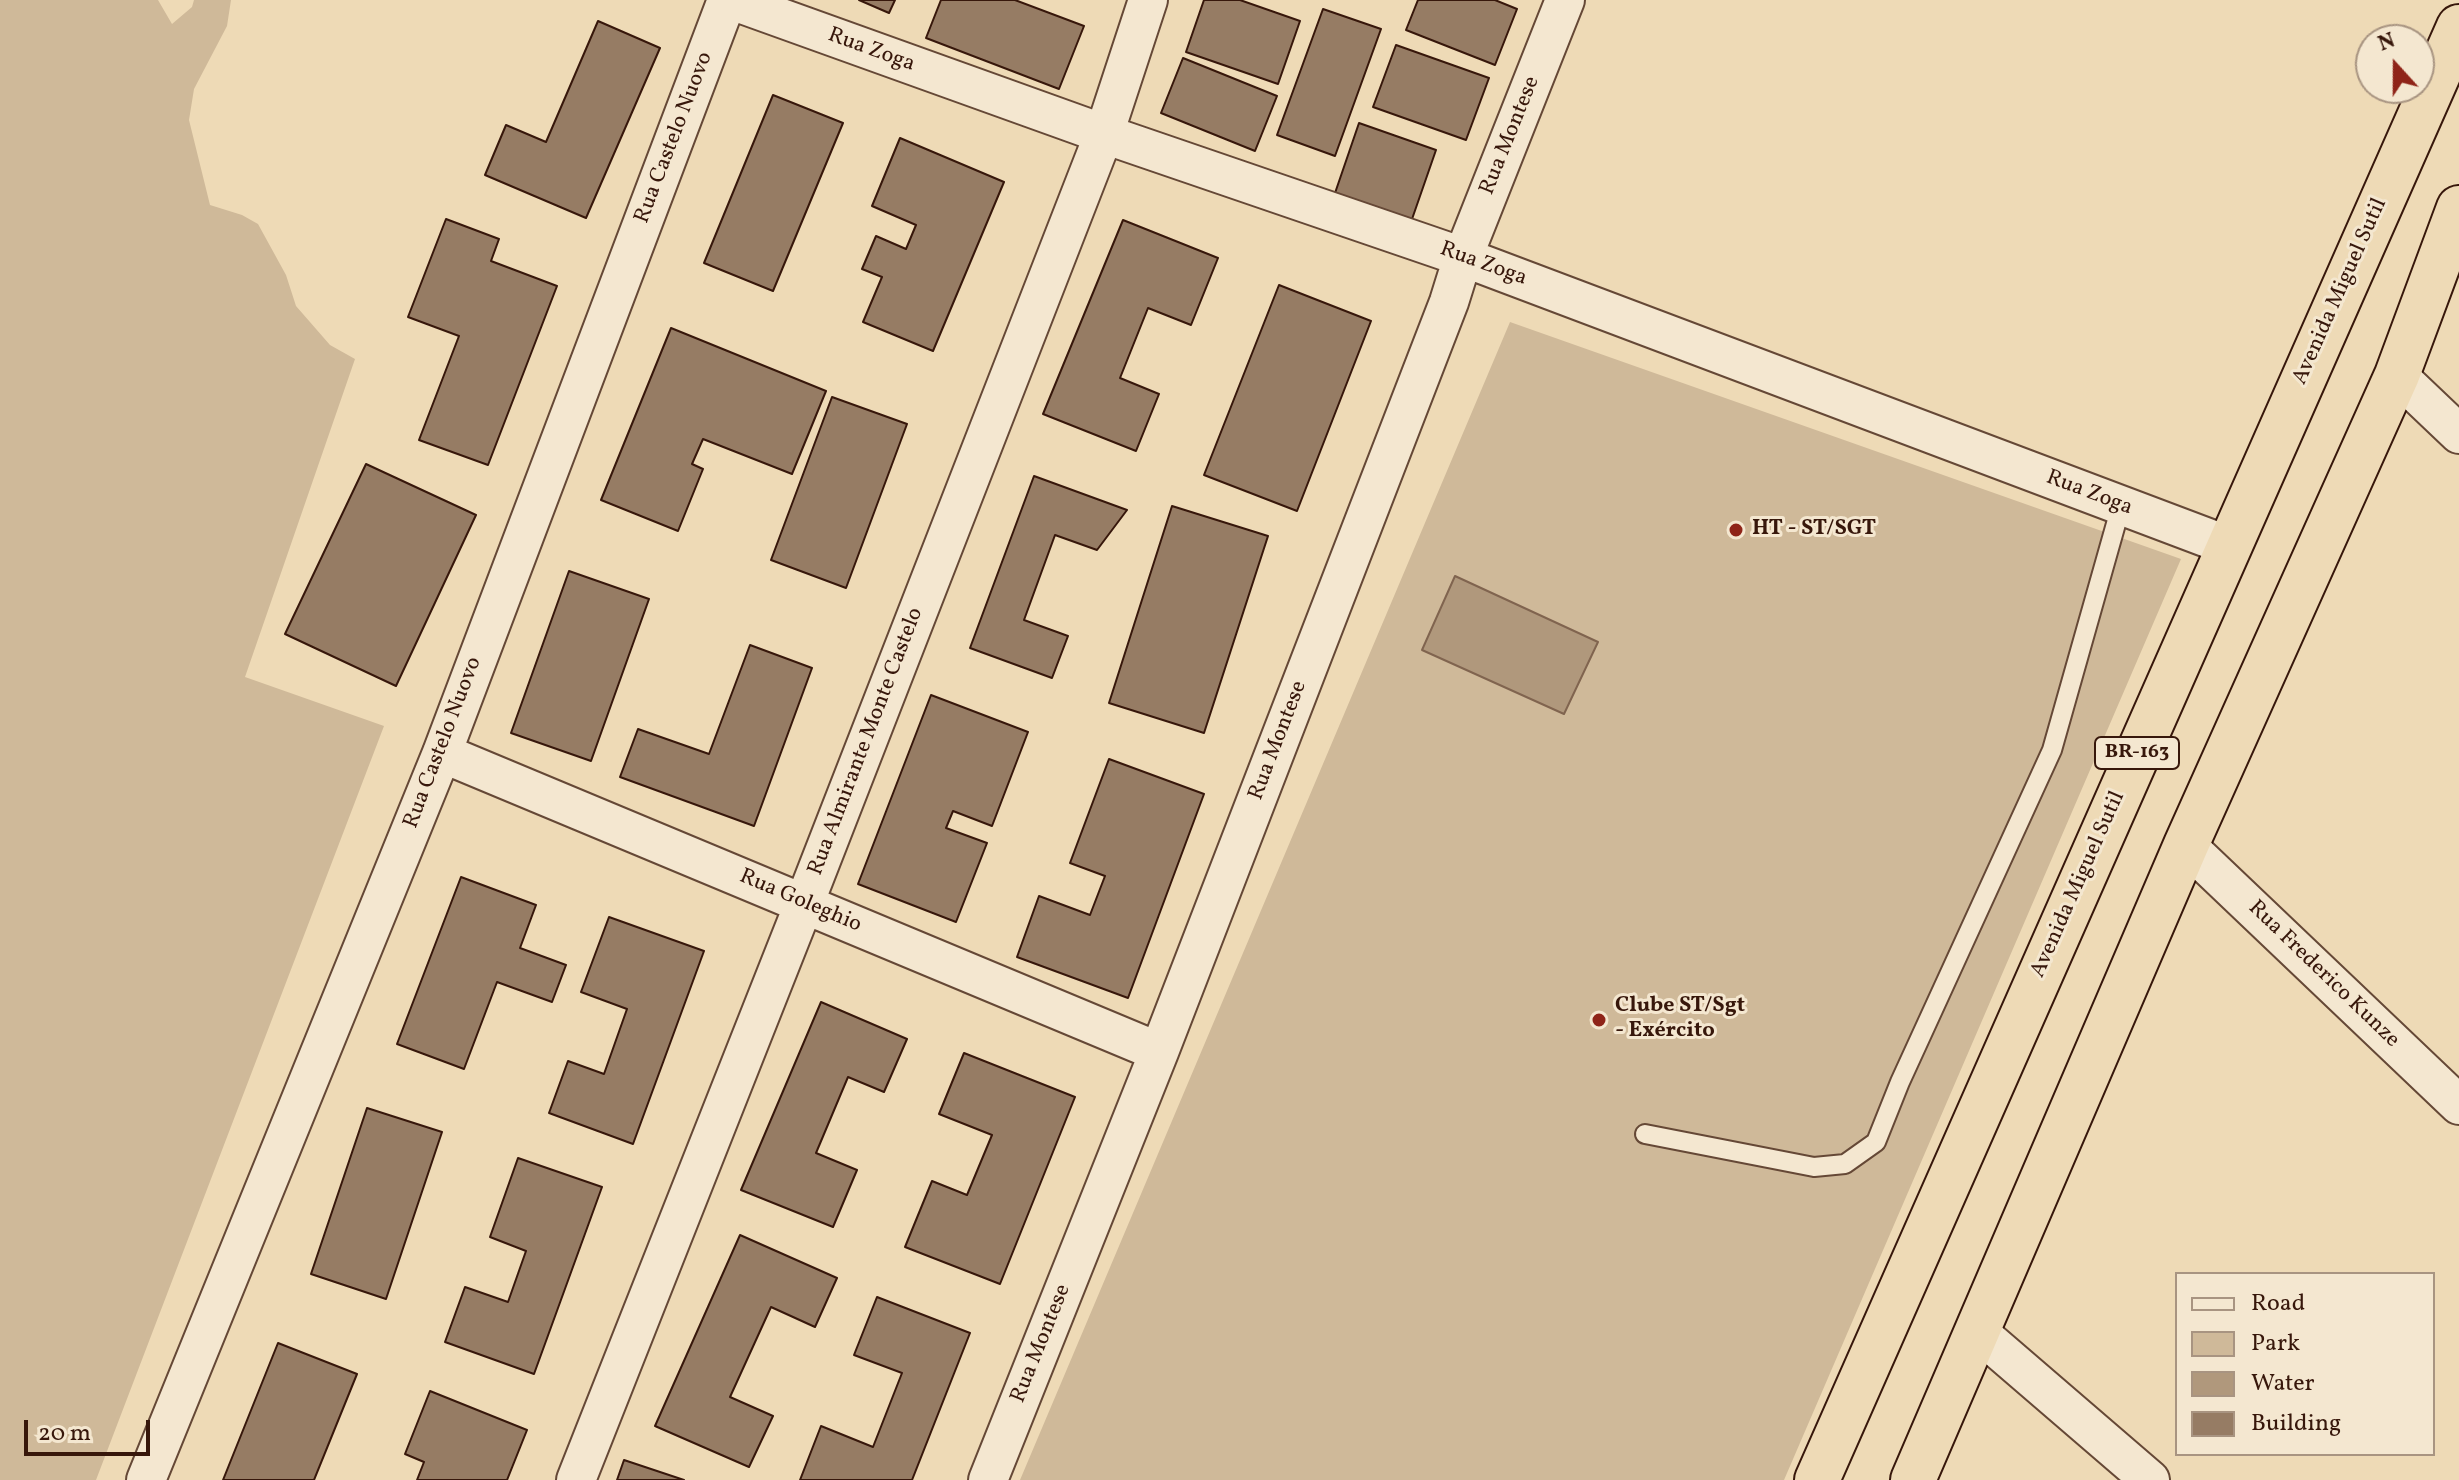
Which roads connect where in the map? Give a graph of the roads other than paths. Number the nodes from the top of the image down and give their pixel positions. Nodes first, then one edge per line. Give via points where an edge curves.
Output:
1 (729, 0) edge
2 (1148, 0) edge
3 (1565, 0) edge
4 (2459, 27) edge
5 (1104, 134) junction
6 (2459, 208) edge
7 (1463, 257) junction
8 (2397, 375) junction
9 (2459, 434) edge
10 (2121, 506) junction
11 (2229, 546) junction
12 (442, 753) junction
13 (2186, 845) junction
14 (804, 904) junction
15 (1159, 1052) junction
16 (2454, 1089) edge
17 (1645, 1134) dead end
18 (1977, 1331) junction
19 (2118, 1465) edge
20 (146, 1480) edge
21 (576, 1480) edge
22 (988, 1480) edge
23 (1817, 1480) edge
24 (1913, 1480) edge
25 (2150, 1480) edge

1 - 5 street, Rua Zoga
1 - 12 street, Rua Castelo Nuovo
2 - 5 street, Rua Almirante Monte Castelo
3 - 7 street, Rua Montese
4 - 11 highway, Avenida Miguel Sutil / BR-163
5 - 7 street, Rua Zoga
5 - 14 street, Rua Almirante Monte Castelo
6 - 8 highway
7 - 10 street, Rua Zoga
7 - 15 street, Rua Montese
8 - 9 street
8 - 13 highway
10 - 11 street, Rua Zoga
10 - 17 lane via 2052,750 1876,1142 1845,1164 1814,1167
11 - 23 highway, Avenida Miguel Sutil / BR-163
12 - 14 street, Rua Goleghio
12 - 20 street, Rua Castelo Nuovo
13 - 16 street, Rua Frederico Kunze
13 - 18 highway
14 - 15 street, Rua Goleghio
14 - 21 street, Rua Almirante Monte Castelo
15 - 22 street, Rua Montese
18 - 19 street
18 - 24 highway
19 - 25 street

